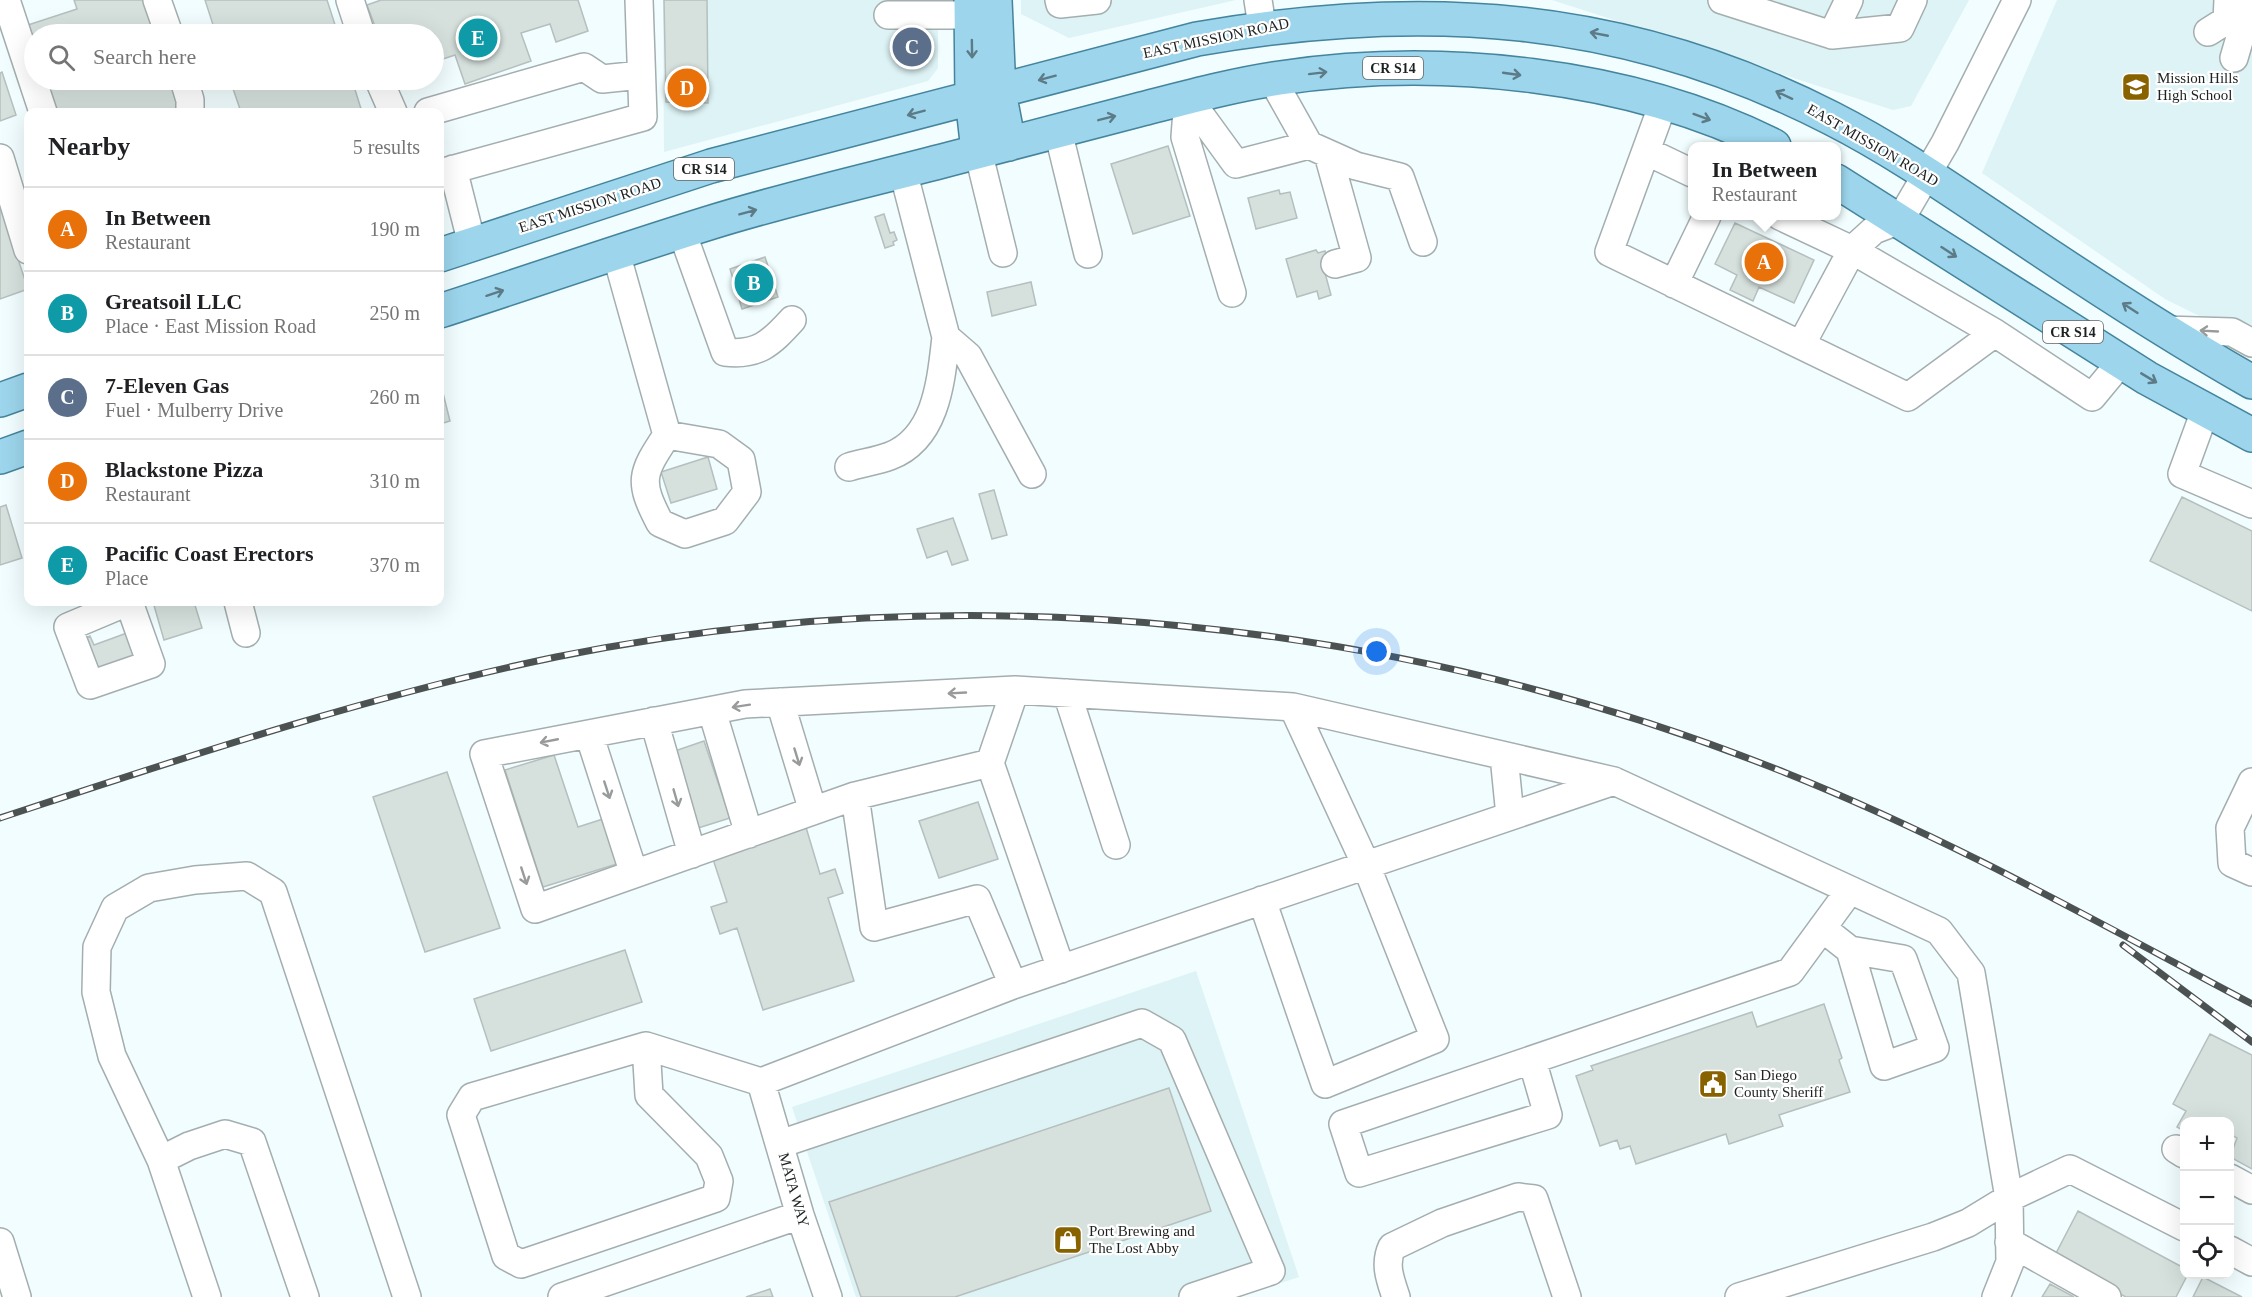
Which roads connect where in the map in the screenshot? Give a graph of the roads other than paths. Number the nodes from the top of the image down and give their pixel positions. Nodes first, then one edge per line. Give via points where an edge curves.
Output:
1 (6, 0) edge
2 (158, 0) edge
3 (350, 0) edge
4 (639, 0) edge
5 (1059, 0) edge
6 (1097, 0) edge
7 (1722, 0) edge
8 (1850, 0) edge
9 (1913, 0) edge
10 (2017, 0) edge
11 (2228, 0) edge
12 (2251, 0) edge
13 (979, 5) edge
14 (1453, 8) edge
15 (1260, 13) edge
16 (888, 15) dead end
17 (166, 24) edge
18 (358, 24) edge
19 (2208, 32) dead end
20 (1833, 36) junction
21 (24, 54) edge
22 (2234, 58) dead end
23 (641, 75) junction
24 (1272, 79) junction
25 (36, 90) edge
26 (187, 90) edge
27 (383, 90) edge
28 (986, 95) junction
29 (1188, 98) junction
30 (1663, 104) junction
31 (42, 108) edge
32 (190, 108) edge
33 (391, 108) edge
34 (442, 108) edge
35 (1058, 131) junction
36 (1756, 142) edge
37 (994, 148) junction
38 (1318, 149) junction
39 (1646, 151) junction
40 (0, 158) edge
41 (446, 171) edge
42 (903, 171) junction
43 (1688, 171) edge
44 (1927, 175) junction
45 (1841, 184) edge
46 (1705, 220) edge
47 (1788, 220) edge
48 (1900, 220) junction
49 (682, 232) junction
50 (24, 237) edge
51 (1423, 242) dead end
52 (472, 244) junction
53 (1852, 250) junction
54 (1003, 253) dead end
55 (444, 254) edge
56 (616, 254) junction
57 (1088, 254) dead end
58 (1335, 264) dead end
59 (1674, 284) junction
60 (1232, 293) dead end
61 (444, 310) edge
62 (792, 320) dead end
63 (2164, 330) junction
64 (1995, 333) junction
65 (946, 337) junction
66 (2252, 343) edge
67 (1801, 345) junction
68 (2121, 362) junction
69 (2252, 382) edge
70 (24, 391) edge
71 (0, 399) edge
72 (2205, 411) junction
73 (667, 435) dead end
74 (2252, 435) edge
75 (24, 448) edge
76 (0, 457) edge
77 (849, 467) dead end
78 (1032, 474) dead end
79 (2252, 504) edge
80 (239, 606) edge
81 (246, 633) dead end
82 (1015, 690) junction
83 (1067, 693) junction
84 (780, 702) junction
85 (1293, 707) junction
86 (712, 711) junction
87 (654, 722) junction
88 (589, 734) junction
89 (1504, 756) junction
90 (990, 763) junction
91 (1614, 781) junction
92 (2252, 782) edge
93 (855, 796) junction
94 (813, 811) junction
95 (1510, 816) junction
96 (749, 834) junction
97 (1116, 845) dead end
98 (692, 854) junction
99 (1366, 865) junction
100 (2252, 872) edge
101 (634, 874) junction
102 (1850, 890) junction
103 (1262, 900) junction
104 (1822, 928) junction
105 (1850, 950) dead end
106 (1060, 969) junction
107 (1013, 985) junction
108 (646, 1046) junction
109 (1532, 1060) junction
110 (761, 1082) junction
111 (780, 1144) junction
112 (161, 1160) junction
113 (2234, 1181) edge
114 (2252, 1190) edge
115 (2008, 1198) junction
116 (800, 1215) junction
117 (2180, 1225) edge
118 (0, 1242) edge
119 (2009, 1242) junction
120 (2234, 1253) edge
121 (2252, 1262) edge
122 (17, 1297) edge
123 (207, 1297) edge
124 (305, 1297) edge
125 (407, 1297) edge
126 (562, 1297) edge
127 (828, 1297) edge
128 (1193, 1297) edge
129 (1396, 1297) edge
130 (1567, 1297) edge
131 (1739, 1297) edge
132 (1996, 1297) edge
133 (2107, 1297) edge

1 - 21 street
2 - 17 street
3 - 18 street
4 - 23 street
5 - 6 street via 1060,4
7 - 20 street
8 - 20 street
9 - 20 street via 1900,28
10 - 44 street
11 - 19 street via 2227,20
12 - 22 street
13 - 16 street
13 - 28 main road
14 - 15 main road, EAST MISSION ROAD / CR S14 via 1367,16
44 -> 14 main road, EAST MISSION ROAD / CR S14 via 1833,119 1780,93 1698,62 1618,38
15 -> 28 main road, EAST MISSION ROAD / CR S14 via 1197,39
23 - 34 street via 602,79 584,67
23 - 41 street via 643,117
24 - 29 main road, CR S14
24 -> 30 main road, CR S14 via 1358,69 1491,72 1571,82
24 - 38 street
25 - 31 street
26 - 32 street
27 - 33 street
28 - 37 main road
28 -> 52 main road, EAST MISSION ROAD / CR S14 via 711,166
35 -> 29 main road, CR S14
29 - 38 street via 1236,164
29 - 60 street via 1185,137
30 -> 36 main road, CR S14
30 - 39 street
35 - 37 main road, CR S14
35 - 57 street
37 - 42 main road, CR S14
37 - 54 street
38 - 51 street via 1356,166 1400,177
38 - 58 street via 1357,258
39 - 43 street
39 - 59 street via 1609,252
40 - 50 street
41 - 52 street
49 -> 42 main road, CR S14
42 - 65 street
44 - 48 street
63 -> 44 main road, EAST MISSION ROAD / CR S14
45 - 48 main road, CR S14
46 - 59 street
47 - 53 street
48 - 53 street via 1874,230
48 -> 68 main road, CR S14
49 - 56 main road, CR S14
49 - 62 street via 725,352 744,354 772,342
52 - 55 main road, EAST MISSION ROAD / CR S14
53 - 64 street
53 - 67 street
61 -> 56 main road, CR S14
56 - 73 street
59 - 67 street
66 -> 63 street via 2232,332
63 - 69 main road, EAST MISSION ROAD / CR S14
64 - 67 street via 1908,397
64 - 68 street via 2092,397
65 - 77 street via 931,415 920,436 891,456
65 - 78 street via 968,356
68 -> 72 main road, CR S14
70 - 71 main road
72 - 74 main road, CR S14
72 - 79 street via 2182,474
75 - 76 main road
80 - 81 street
82 - 83 street
82 -> 84 street
82 - 90 street
83 - 85 street
83 - 97 street
84 -> 86 street
84 -> 94 street
85 - 89 street
85 - 99 street
86 - 87 street
86 - 96 street
87 - 88 street
87 -> 98 street
88 -> 101 street
88 -> 101 street via 484,754 535,909
89 - 91 street
89 - 95 street
90 - 93 street
90 - 106 street
91 - 95 street
91 - 102 street
92 - 100 street via 2230,828 2232,862
93 - 94 street
93 - 107 street via 874,927 977,899
94 - 96 street
95 - 99 street
96 - 98 street
98 - 101 street
99 - 103 street
99 - 103 street via 1435,1039 1325,1084
102 - 104 street
102 - 115 street via 1939,932 1971,973
103 - 106 street
104 - 105 street
104 - 109 street via 1790,972
106 - 107 street
107 - 110 street
108 - 108 street via 472,1097 460,1115 506,1256 521,1264 716,1198 719,1180 708,1156 650,1095
108 - 110 street
109 - 109 street via 1343,1124 1359,1173 1548,1115
110 - 111 street, MATA WAY
111 - 116 street, MATA WAY
111 - 128 street via 1142,1023 1172,1040 1271,1271
112 - 123 street
112 - 124 street via 225,1134 252,1142
112 - 125 street via 112,1056 96,992 97,947 115,908 150,888 247,876 273,892
113 - 114 street
115 - 117 street via 2070,1169
115 - 119 street
115 - 131 street via 1933,1237
116 - 126 street
116 - 127 street, MATA WAY
118 - 122 street
119 - 132 street via 2010,1262
119 - 133 street
120 - 121 street
129 - 130 street via 1387,1258 1392,1246 1442,1223 1518,1197 1534,1199

